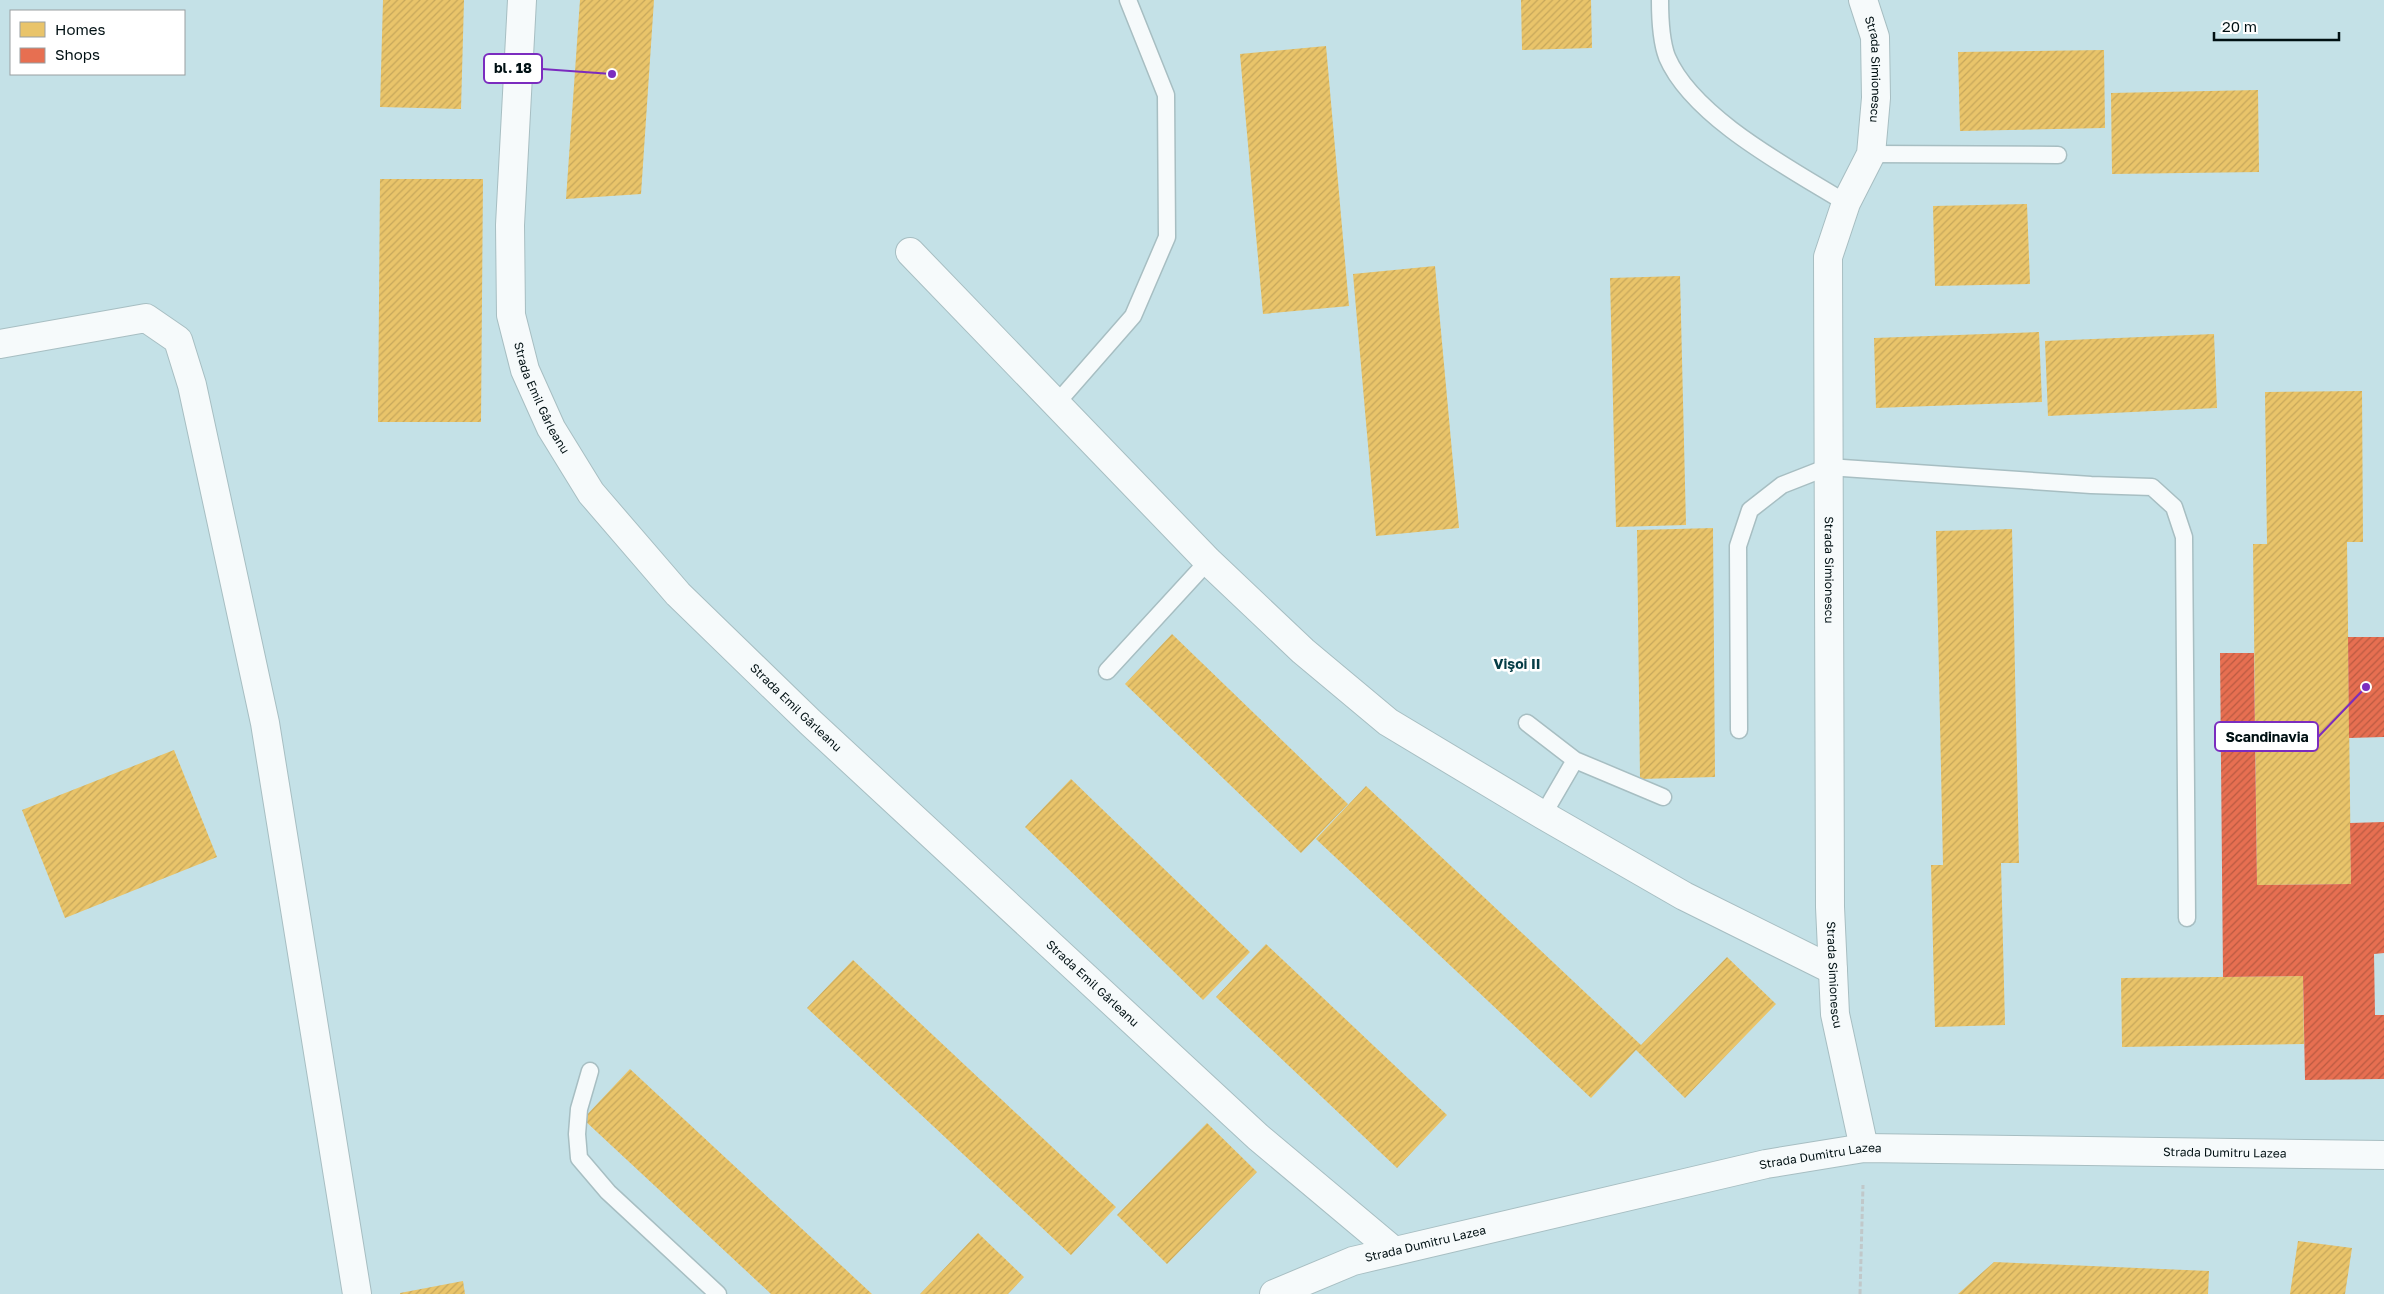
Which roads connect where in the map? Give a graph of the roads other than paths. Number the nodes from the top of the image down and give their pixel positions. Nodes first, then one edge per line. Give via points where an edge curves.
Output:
1 (522, 0) edge
2 (1128, 0) edge
3 (1660, 0) edge
4 (1864, 0) edge
5 (1871, 154) junction
6 (2058, 155) dead end
7 (1846, 204) junction
8 (910, 252) dead end
9 (0, 344) edge
10 (1056, 404) junction
11 (1828, 467) junction
12 (1208, 561) junction
13 (1107, 671) dead end
14 (1527, 722) dead end
15 (1739, 730) dead end
16 (1575, 760) junction
17 (1663, 797) dead end
18 (1543, 815) junction
19 (2187, 918) dead end
20 (1833, 970) junction
21 (590, 1071) dead end
22 (1864, 1148) junction
23 (2384, 1155) edge
24 (1394, 1252) junction
25 (357, 1294) edge
26 (718, 1294) edge
27 (1274, 1294) edge

1 - 24 street, Strada Emil Gârleanu via 510,225 511,315 525,370 551,428 592,493 678,594 810,722 1258,1137
2 - 10 lane via 1166,95 1167,237 1133,316
3 - 7 lane via 1666,55 1678,76 1704,106 1763,152
4 - 5 street, Strada Simionescu via 1875,37 1876,98
5 - 6 lane
5 - 7 street, Strada Simionescu
7 - 11 street, Strada Simionescu via 1828,257
8 - 10 street
9 - 25 street via 146,318 178,340 192,385 265,723
10 - 12 street
11 - 15 lane via 1782,485 1750,510 1738,546
11 - 19 lane via 2152,487 2174,507 2184,538
11 - 20 street, Strada Simionescu
12 - 13 lane
12 - 18 street via 1304,651 1388,722
14 - 16 lane
16 - 17 lane
16 - 18 lane
18 - 20 street via 1684,896
20 - 22 street, Strada Simionescu via 1835,1014
21 - 26 lane via 579,1109 579,1158 608,1192
22 - 23 street, Strada Dumitru Lazea
22 - 24 street, Strada Dumitru Lazea via 1766,1164
24 - 27 street, Strada Dumitru Lazea via 1353,1261

